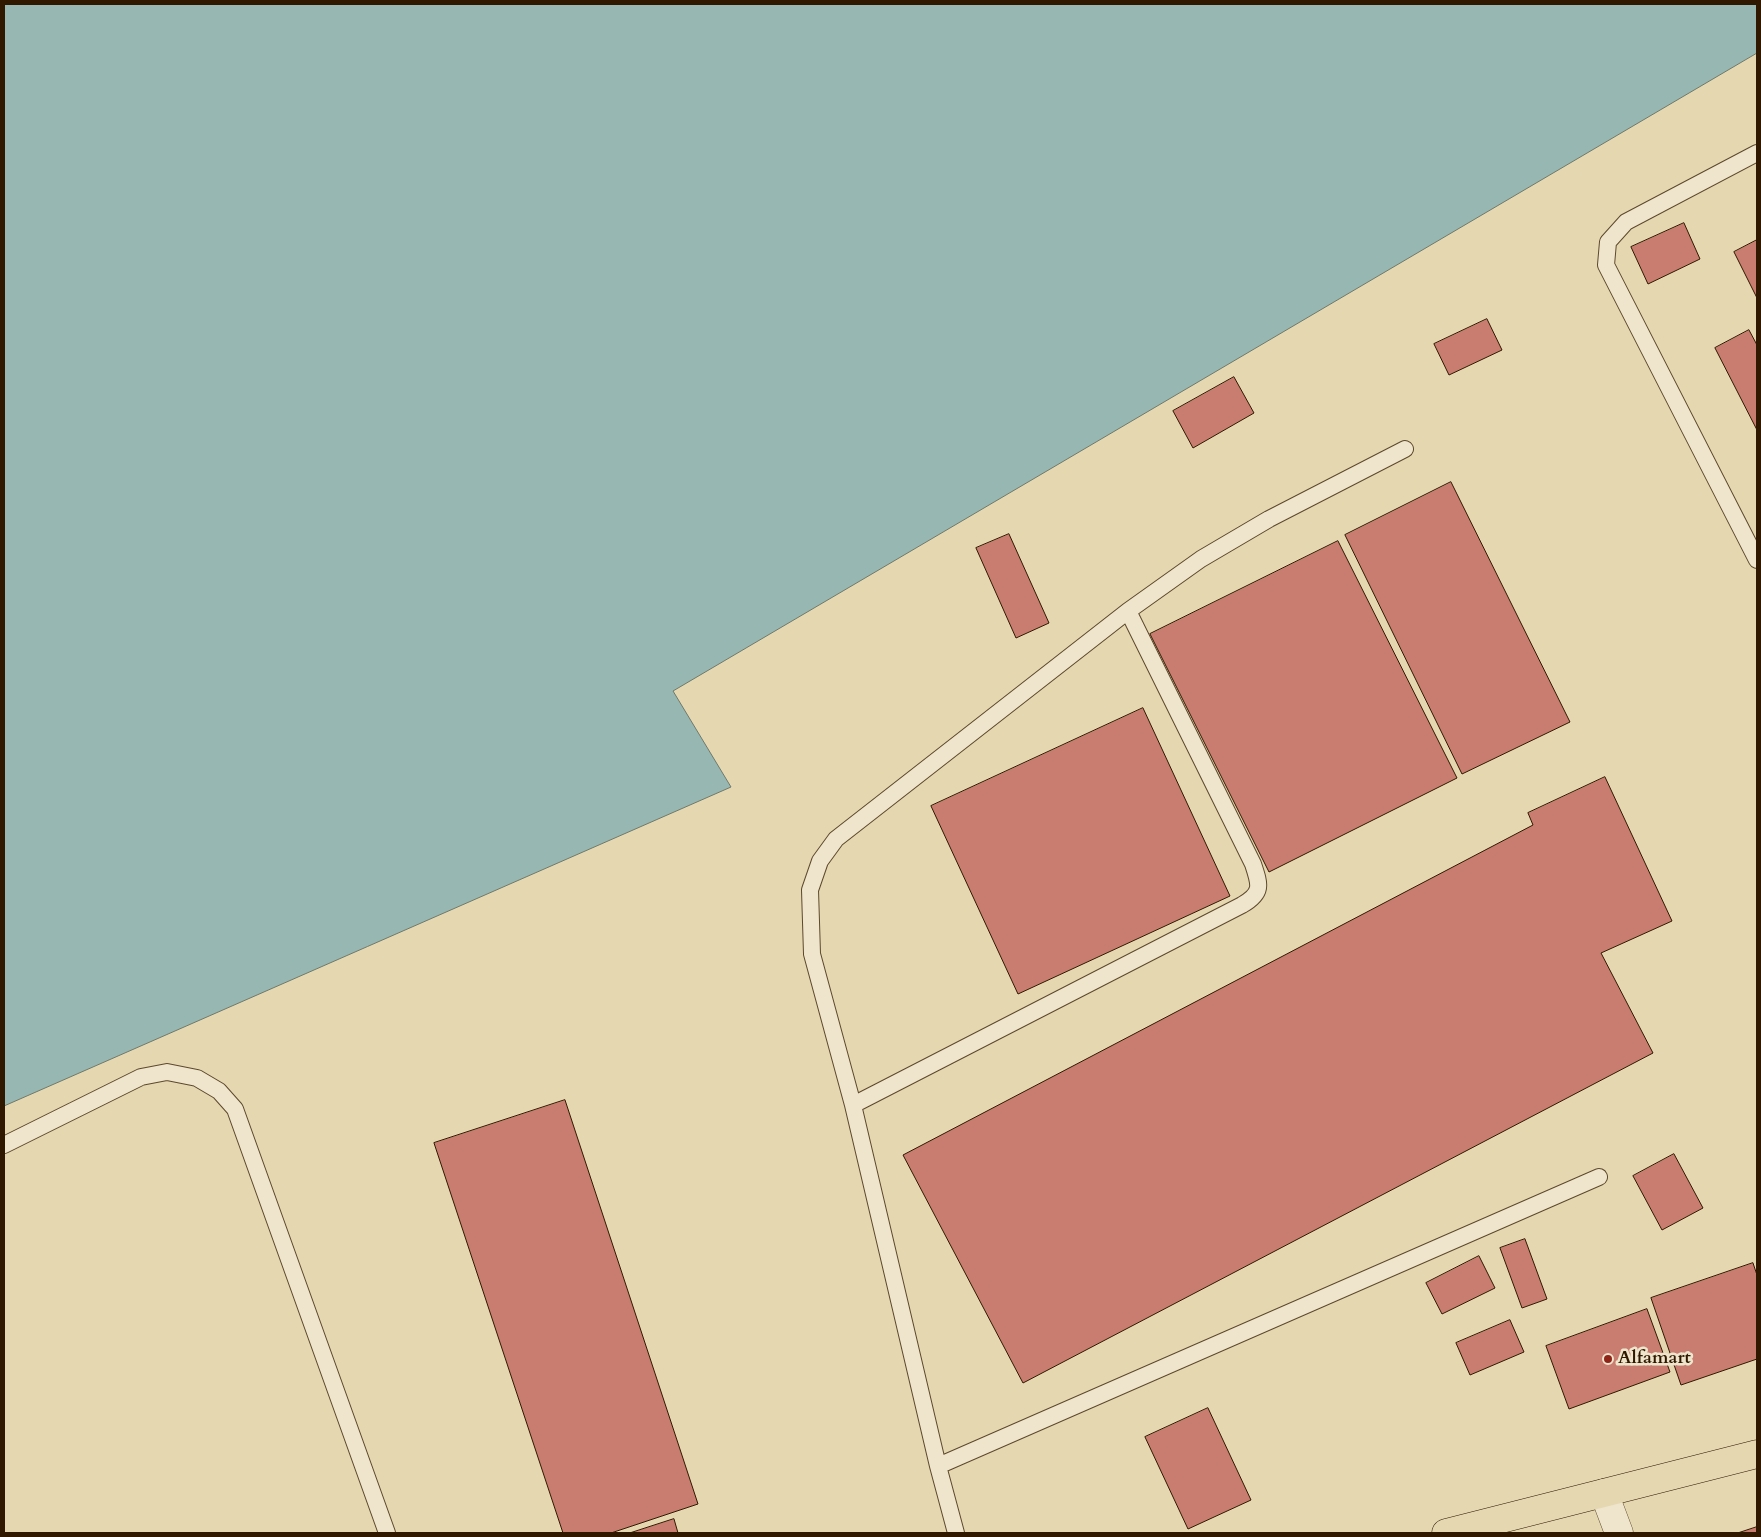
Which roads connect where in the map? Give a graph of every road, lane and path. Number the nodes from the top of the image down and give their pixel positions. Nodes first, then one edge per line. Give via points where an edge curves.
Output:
1 (1757, 153) edge
2 (1405, 449) dead end
3 (1757, 560) edge
4 (1128, 611) junction
5 (853, 1105) junction
6 (4, 1145) edge
7 (1599, 1177) dead end
8 (1757, 1454) edge
9 (938, 1466) junction
10 (1604, 1493) junction
11 (1493, 1527) edge
12 (387, 1533) edge
13 (956, 1533) edge
14 (1446, 1533) edge
15 (1620, 1533) edge

1 - 3 lane via 1626,222 1608,242 1606,265
2 - 4 lane via 1269,519 1210,554
4 - 5 lane via 836,839 820,861 810,890 812,954
4 - 5 lane via 1253,864 1259,881 1257,893 1252,900
5 - 9 lane
6 - 12 lane via 141,1077 167,1072 197,1078 219,1091 235,1109
7 - 9 lane
8 - 10 highway
9 - 13 lane
10 - 11 highway
10 - 15 street
11 - 14 highway

